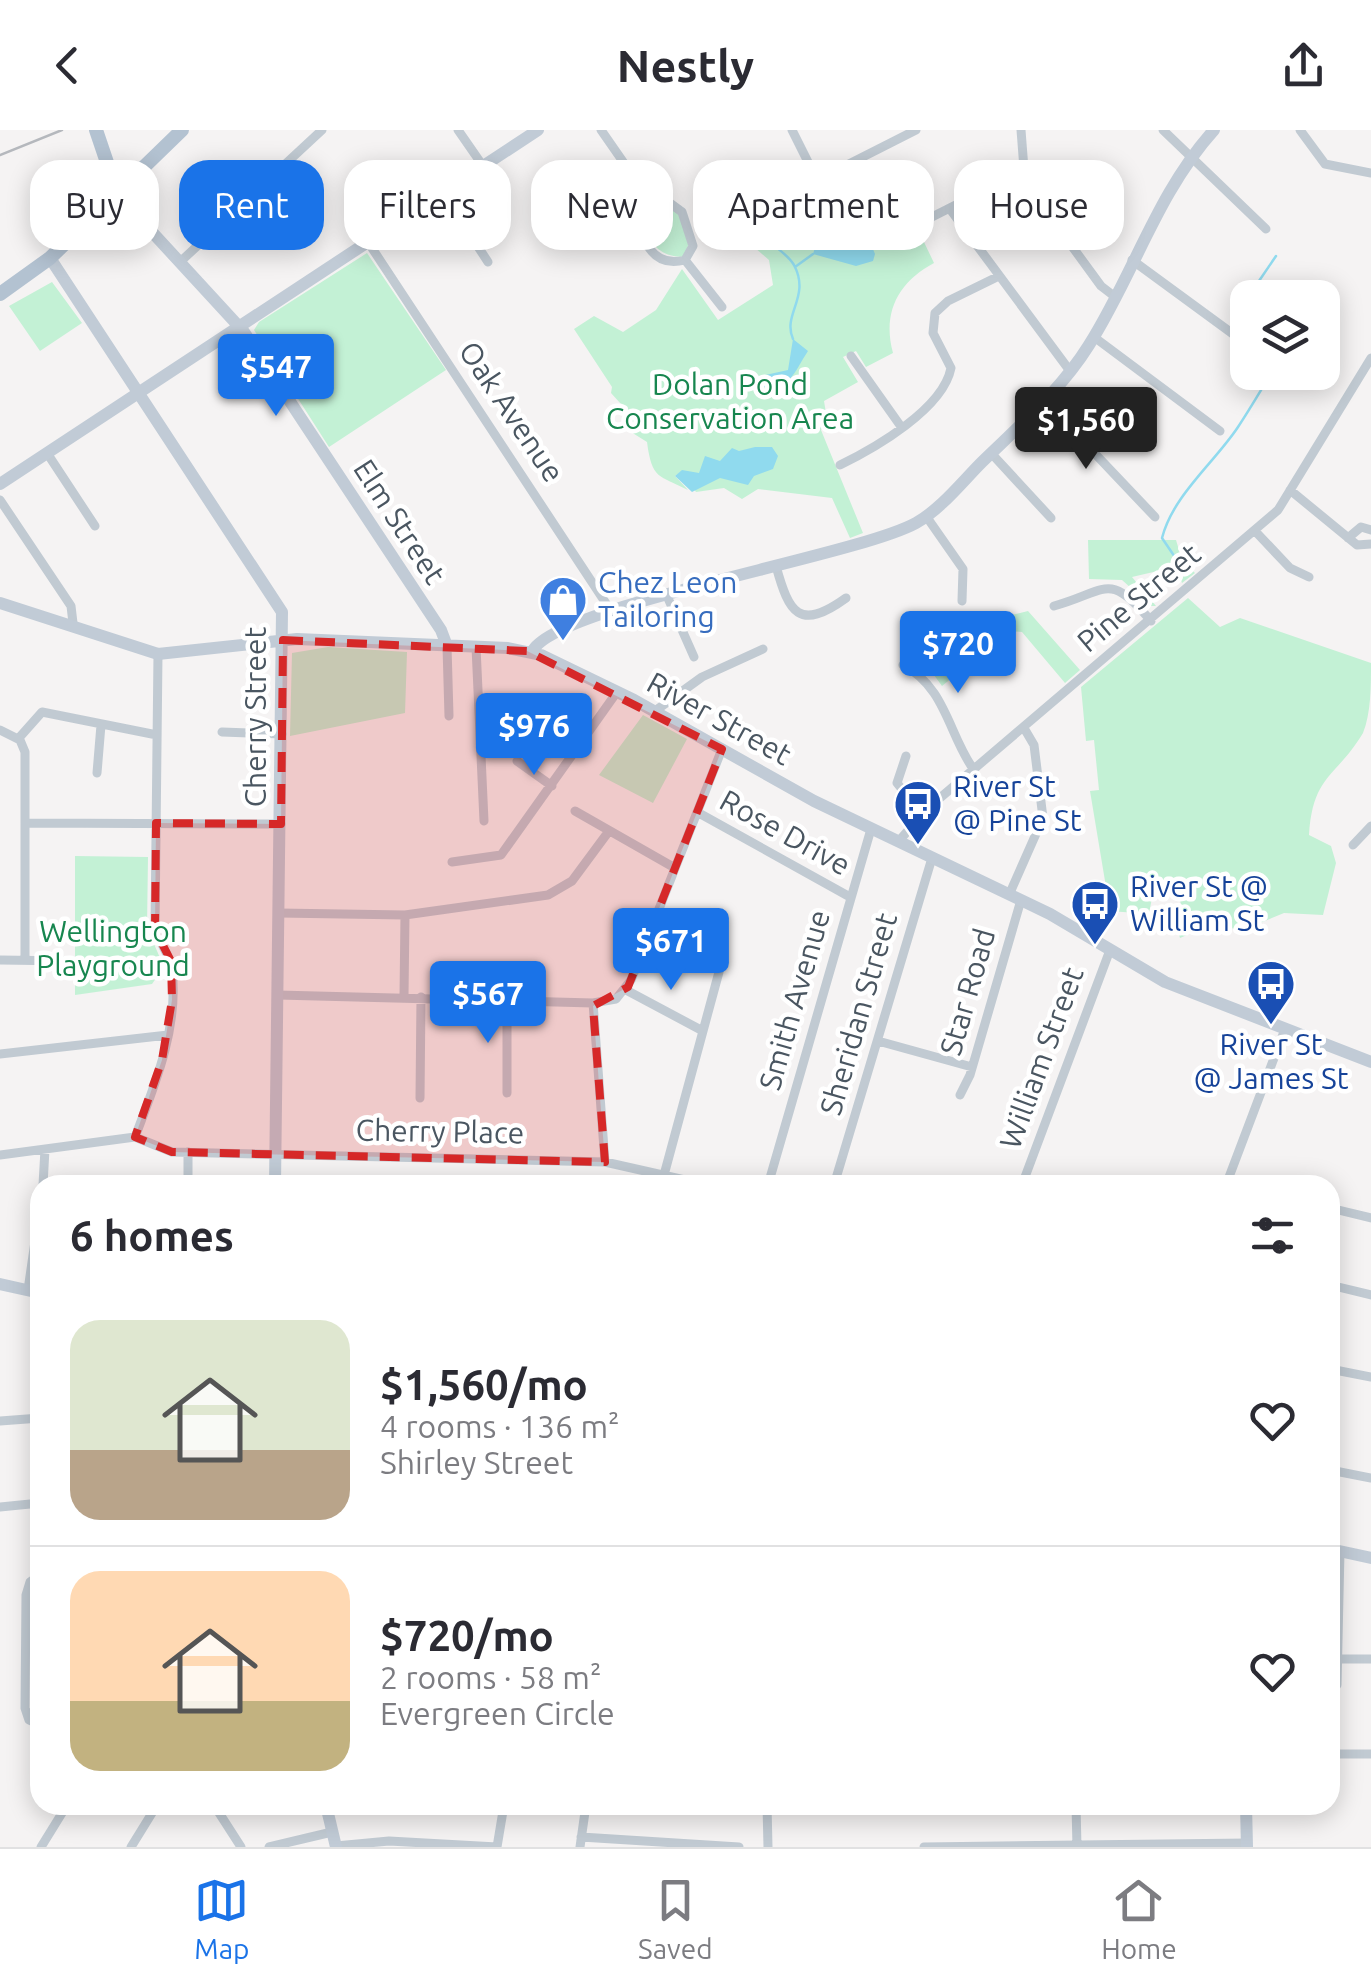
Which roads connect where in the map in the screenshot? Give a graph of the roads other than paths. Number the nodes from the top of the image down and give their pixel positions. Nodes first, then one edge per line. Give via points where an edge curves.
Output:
1 (96, 130) edge
2 (182, 130) edge
3 (322, 130) edge
4 (458, 130) edge
5 (538, 130) edge
6 (601, 130) edge
7 (792, 130) edge
8 (916, 130) edge
9 (1021, 130) edge
10 (1163, 130) edge
11 (1214, 130) edge
12 (1300, 130) edge
13 (1190, 159) junction
14 (107, 160) edge
15 (152, 160) edge
16 (479, 160) edge
17 (492, 160) edge
18 (621, 160) edge
19 (807, 160) edge
20 (857, 160) edge
21 (1021, 160) edge
22 (1371, 173) edge
23 (673, 205) edge
24 (954, 207) edge
25 (950, 209) junction
26 (934, 216) edge
27 (1266, 229) dead end
28 (159, 239) edge
29 (58, 250) edge
30 (356, 250) edge
31 (373, 250) edge
32 (480, 250) edge
33 (652, 250) edge
34 (1076, 250) edge
35 (50, 258) junction
36 (685, 260) junction
37 (1132, 260) junction
38 (180, 262) junction
39 (488, 262) dead end
40 (997, 278) junction
41 (0, 294) edge
42 (1114, 296) junction
43 (722, 308) dead end
44 (239, 327) junction
45 (1230, 332) edge
46 (1094, 337) junction
47 (851, 356) dead end
48 (1371, 358) edge
49 (1070, 372) junction
50 (140, 392) junction
51 (1045, 400) junction
52 (902, 428) junction
53 (1220, 432) dead end
54 (47, 453) junction
55 (991, 454) junction
56 (840, 465) dead end
57 (0, 484) edge
58 (1290, 490) junction
59 (0, 500) edge
60 (926, 516) junction
61 (1155, 517) dead end
62 (1051, 518) dead end
63 (95, 526) dead end
64 (1371, 530) edge
65 (1255, 531) junction
66 (1353, 542) junction
67 (1371, 544) edge
68 (776, 566) junction
69 (1309, 577) dead end
70 (667, 596) junction
71 (846, 598) dead end
72 (962, 601) dead end
73 (0, 603) edge
74 (1054, 606) dead end
75 (611, 611) junction
76 (1151, 621) junction
77 (73, 623) junction
78 (283, 640) junction
79 (447, 646) junction
80 (476, 647) junction
81 (763, 649) dead end
82 (532, 652) junction
83 (158, 654) junction
84 (694, 657) dead end
85 (903, 665) dead end
86 (617, 692) junction
87 (655, 711) junction
88 (449, 716) dead end
89 (101, 725) junction
90 (1024, 728) junction
91 (0, 730) edge
92 (222, 732) dead end
93 (282, 734) junction
94 (157, 736) junction
95 (18, 738) junction
96 (722, 749) junction
97 (906, 756) dead end
98 (517, 761) dead end
99 (974, 770) junction
100 (97, 773) dead end
101 (552, 786) junction
102 (575, 810) dead end
103 (697, 812) junction
104 (922, 814) junction
105 (26, 822) junction
106 (484, 822) dead end
107 (156, 823) junction
108 (280, 824) junction
109 (1371, 826) edge
110 (872, 829) junction
111 (608, 831) junction
112 (898, 842) junction
113 (1353, 845) dead end
114 (932, 858) junction
115 (452, 862) dead end
116 (674, 868) junction
117 (850, 897) junction
118 (1015, 897) junction
119 (279, 912) junction
120 (405, 914) junction
121 (1110, 950) junction
122 (0, 960) edge
123 (25, 960) junction
124 (71, 961) dead end
125 (718, 972) dead end
126 (626, 990) junction
127 (278, 994) junction
128 (404, 996) junction
129 (421, 997) junction
130 (507, 1000) junction
131 (593, 1003) junction
132 (1286, 1028) junction
133 (702, 1030) junction
134 (168, 1035) junction
135 (878, 1041) junction
136 (0, 1054) edge
137 (1371, 1062) edge
138 (972, 1067) junction
139 (507, 1092) dead end
140 (960, 1095) dead end
141 (420, 1098) dead end
142 (135, 1137) junction
143 (45, 1149) junction
144 (188, 1152) junction
145 (275, 1154) junction
146 (0, 1155) edge
147 (604, 1162) junction
148 (44, 1175) edge
149 (188, 1175) edge
150 (275, 1175) edge
151 (664, 1175) joint
152 (771, 1175) edge
153 (837, 1175) edge
154 (1026, 1175) edge
155 (1230, 1175) edge
156 (1340, 1210) edge
157 (1371, 1218) edge
158 (0, 1284) edge
159 (1340, 1287) edge
160 (30, 1291) edge
161 (1371, 1295) edge
162 (1340, 1371) edge
163 (1371, 1378) edge
164 (30, 1419) edge
165 (0, 1421) edge
166 (1340, 1472) edge
167 (1371, 1478) edge
168 (30, 1504) edge
169 (0, 1506) edge
170 (1340, 1551) edge
171 (1371, 1558) edge
172 (30, 1587) edge
173 (1371, 1659) edge
174 (1340, 1660) edge
175 (30, 1720) edge
176 (1340, 1754) edge
177 (1371, 1754) edge
178 (61, 1815) edge
179 (151, 1815) edge
180 (220, 1815) edge
181 (328, 1815) edge
182 (502, 1815) edge
183 (585, 1815) edge
184 (767, 1815) edge
185 (1076, 1815) edge
186 (1246, 1815) edge
187 (335, 1841) edge
188 (581, 1842) edge
189 (1247, 1845) edge
190 (1077, 1846) edge
191 (41, 1847) edge
192 (131, 1847) edge
193 (241, 1847) edge
194 (269, 1847) edge
195 (497, 1847) edge
196 (739, 1847) edge
197 (768, 1847) edge
198 (924, 1847) edge
199 (952, 1847) edge

1 - 14 main road
2 - 15 main road
3 - 38 street
4 - 16 street
5 - 17 street
6 - 18 street
7 - 19 street
8 - 20 street
9 - 21 street
10 - 13 street
11 - 13 street
12 - 22 street via 1325,164
13 - 27 street
13 - 37 street
23 - 36 street via 682,212 693,246
24 - 25 street
25 - 26 street
25 - 40 street
28 - 38 street, Elm Street
29 - 35 main road
30 - 44 street
31 - 75 street, Oak Avenue
32 - 39 street
33 - 36 street via 664,260
34 - 42 street
35 - 41 main road
35 - 50 street, Cherry Street
36 - 43 street
37 - 42 street
37 - 45 street
38 - 44 street, Elm Street
40 - 49 street
40 - 52 street via 936,310 932,330 949,358 949,376
42 - 46 street
44 - 50 street
44 - 79 street, Elm Street
46 - 49 street
46 - 53 street
47 - 52 street
48 - 58 street, Pine Street
49 - 51 street
50 - 54 street
50 - 78 street, Cherry Street via 274,595
51 - 55 street
51 - 61 street
52 - 56 street
54 - 57 street
54 - 63 street
55 - 60 street
55 - 62 street
58 - 65 street, Pine Street
58 - 66 street
59 - 77 street via 71,606
60 - 68 street via 872,540
60 - 72 street via 963,569
64 - 66 street via 1361,527
65 - 69 street via 1290,568
65 - 76 street, Pine Street
66 - 67 street
68 - 70 street
68 - 71 street via 795,612 819,615
70 - 75 street
70 - 84 street
73 - 77 street, River Street
74 - 76 street via 1111,586
75 - 82 street via 545,638
76 - 90 street, Pine Street
77 - 83 street, River Street
78 - 79 street, River Street
78 - 83 street, River Street
78 - 93 street, Cherry Street
79 - 80 street, River Street
79 - 88 street
80 - 82 street, River Street
80 - 106 street
81 - 87 street via 702,677
82 - 86 street, River Street
83 - 94 street
85 - 99 street via 920,676 953,722
86 - 87 street, River Street
86 - 101 street
87 - 96 street, River Street
89 - 94 street
89 - 95 street via 42,712
89 - 100 street
90 - 99 street, Pine Street
90 - 118 street, Star Road via 1034,745 1042,824
91 - 95 street
92 - 93 street
93 - 108 street, Cherry Street
94 - 107 street
95 - 105 street via 25,749
96 - 103 street
96 - 110 street, River Street
97 - 104 street via 897,783
98 - 101 street
99 - 104 street, Pine Street
101 - 115 street via 501,855
102 - 111 street
103 - 116 street
103 - 117 street, Rose Drive
104 - 112 street, Pine Street
105 - 107 street
105 - 123 street
107 - 108 street
107 - 134 street via 155,930 173,973
108 - 119 street, Cherry Street
109 - 113 street
110 - 112 street, River Street
110 - 117 street, Smith Avenue
111 - 116 street
111 - 120 street via 556,893
112 - 114 street, River Street
114 - 118 street, River Street
114 - 135 street, Sheridan Street
116 - 126 street
117 - 152 street, Smith Avenue
118 - 121 street, River Street
118 - 138 street, Star Road
119 - 120 street
119 - 127 street, Cherry Street
120 - 128 street
121 - 132 street, River Street via 1170,984
121 - 154 street, William Street
122 - 123 street
123 - 124 street
125 - 133 street
126 - 131 street
126 - 133 street
127 - 128 street
127 - 145 street, Cherry Street
128 - 129 street
129 - 130 street
129 - 141 street
130 - 131 street
130 - 139 street
131 - 147 street
132 - 137 street, River Street
132 - 155 street
133 - 151 street
134 - 136 street
134 - 142 street
135 - 138 street
135 - 153 street, Sheridan Street
138 - 140 street, Star Road
142 - 143 street
142 - 144 street, Cherry Place via 158,1149
143 - 146 street
143 - 148 street
144 - 145 street, Cherry Place
144 - 149 street
145 - 147 street, Cherry Place
145 - 150 street, Cherry Street
147 - 151 street, Cherry Place
156 - 157 street
158 - 160 street
159 - 161 street
162 - 163 street
164 - 165 street
166 - 167 street
168 - 169 street
170 - 171 street
172 - 175 street via 24,1708
173 - 174 street
176 - 177 street
178 - 191 street
179 - 192 street
180 - 193 street
181 - 187 street
182 - 195 street
183 - 188 street
184 - 197 street
185 - 190 street
186 - 189 street
187 - 194 street
187 - 195 street
188 - 196 street
189 - 190 street
190 - 199 street
198 - 199 street

